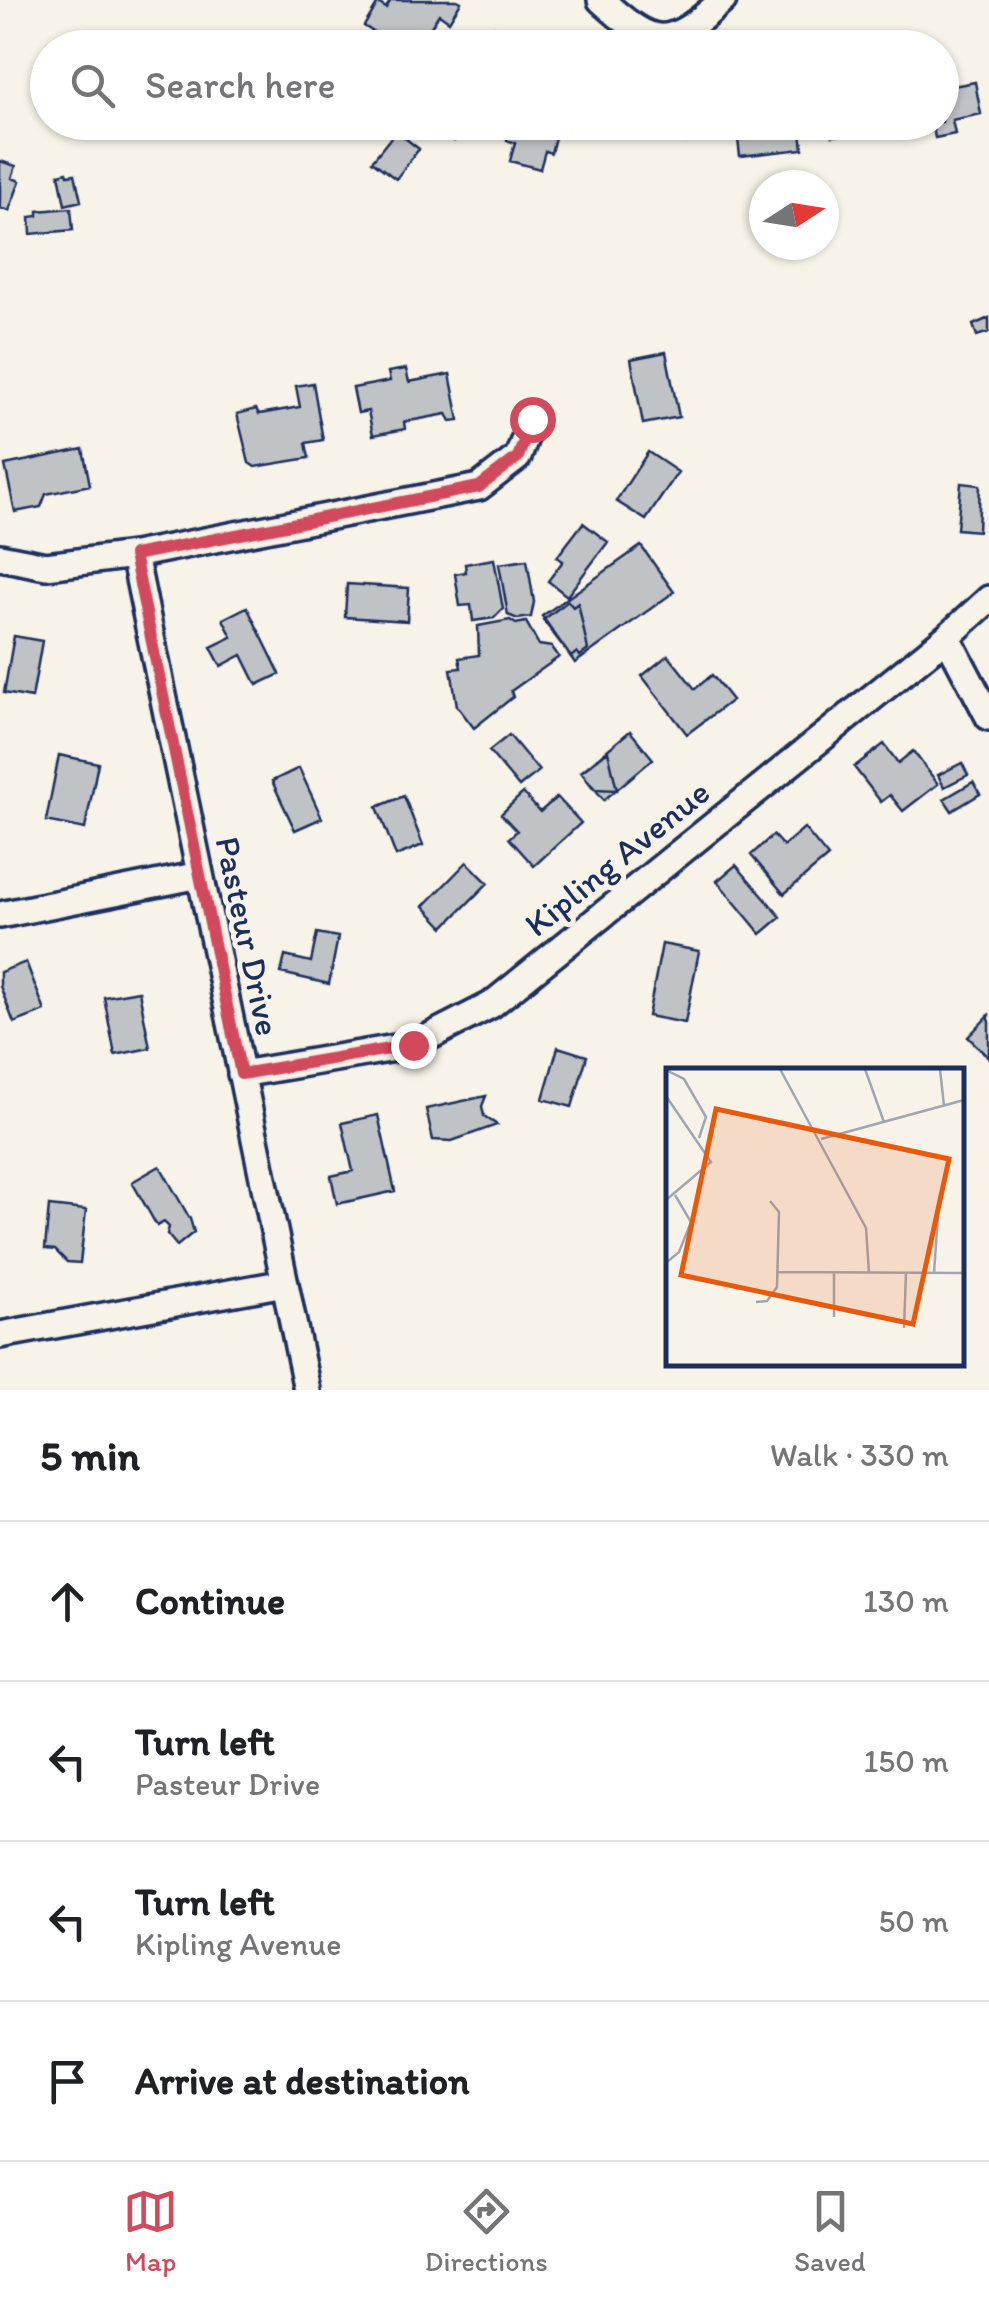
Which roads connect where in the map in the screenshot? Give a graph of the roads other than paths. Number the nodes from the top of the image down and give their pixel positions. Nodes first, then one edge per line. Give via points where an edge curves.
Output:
1 (601, 0) edge
2 (724, 0) edge
3 (637, 30) edge
4 (687, 30) edge
5 (532, 419) dead end
6 (134, 555) junction
7 (0, 557) edge
8 (989, 599) edge
9 (948, 636) junction
10 (989, 718) edge
11 (200, 875) junction
12 (0, 915) edge
13 (241, 1074) junction
14 (285, 1283) junction
15 (0, 1335) edge
16 (307, 1390) edge

1 - 3 street
2 - 4 street
5 - 6 street via 518,457 479,487
6 - 7 street via 46,566
6 - 11 street, Pasteur Drive
8 - 9 street, Kipling Avenue
9 - 10 street
9 - 13 street, Kipling Avenue via 492,1004 413,1045
11 - 12 street
11 - 13 street, Pasteur Drive
13 - 14 street, Pasteur Drive
14 - 15 street
14 - 16 street, Pasteur Drive

